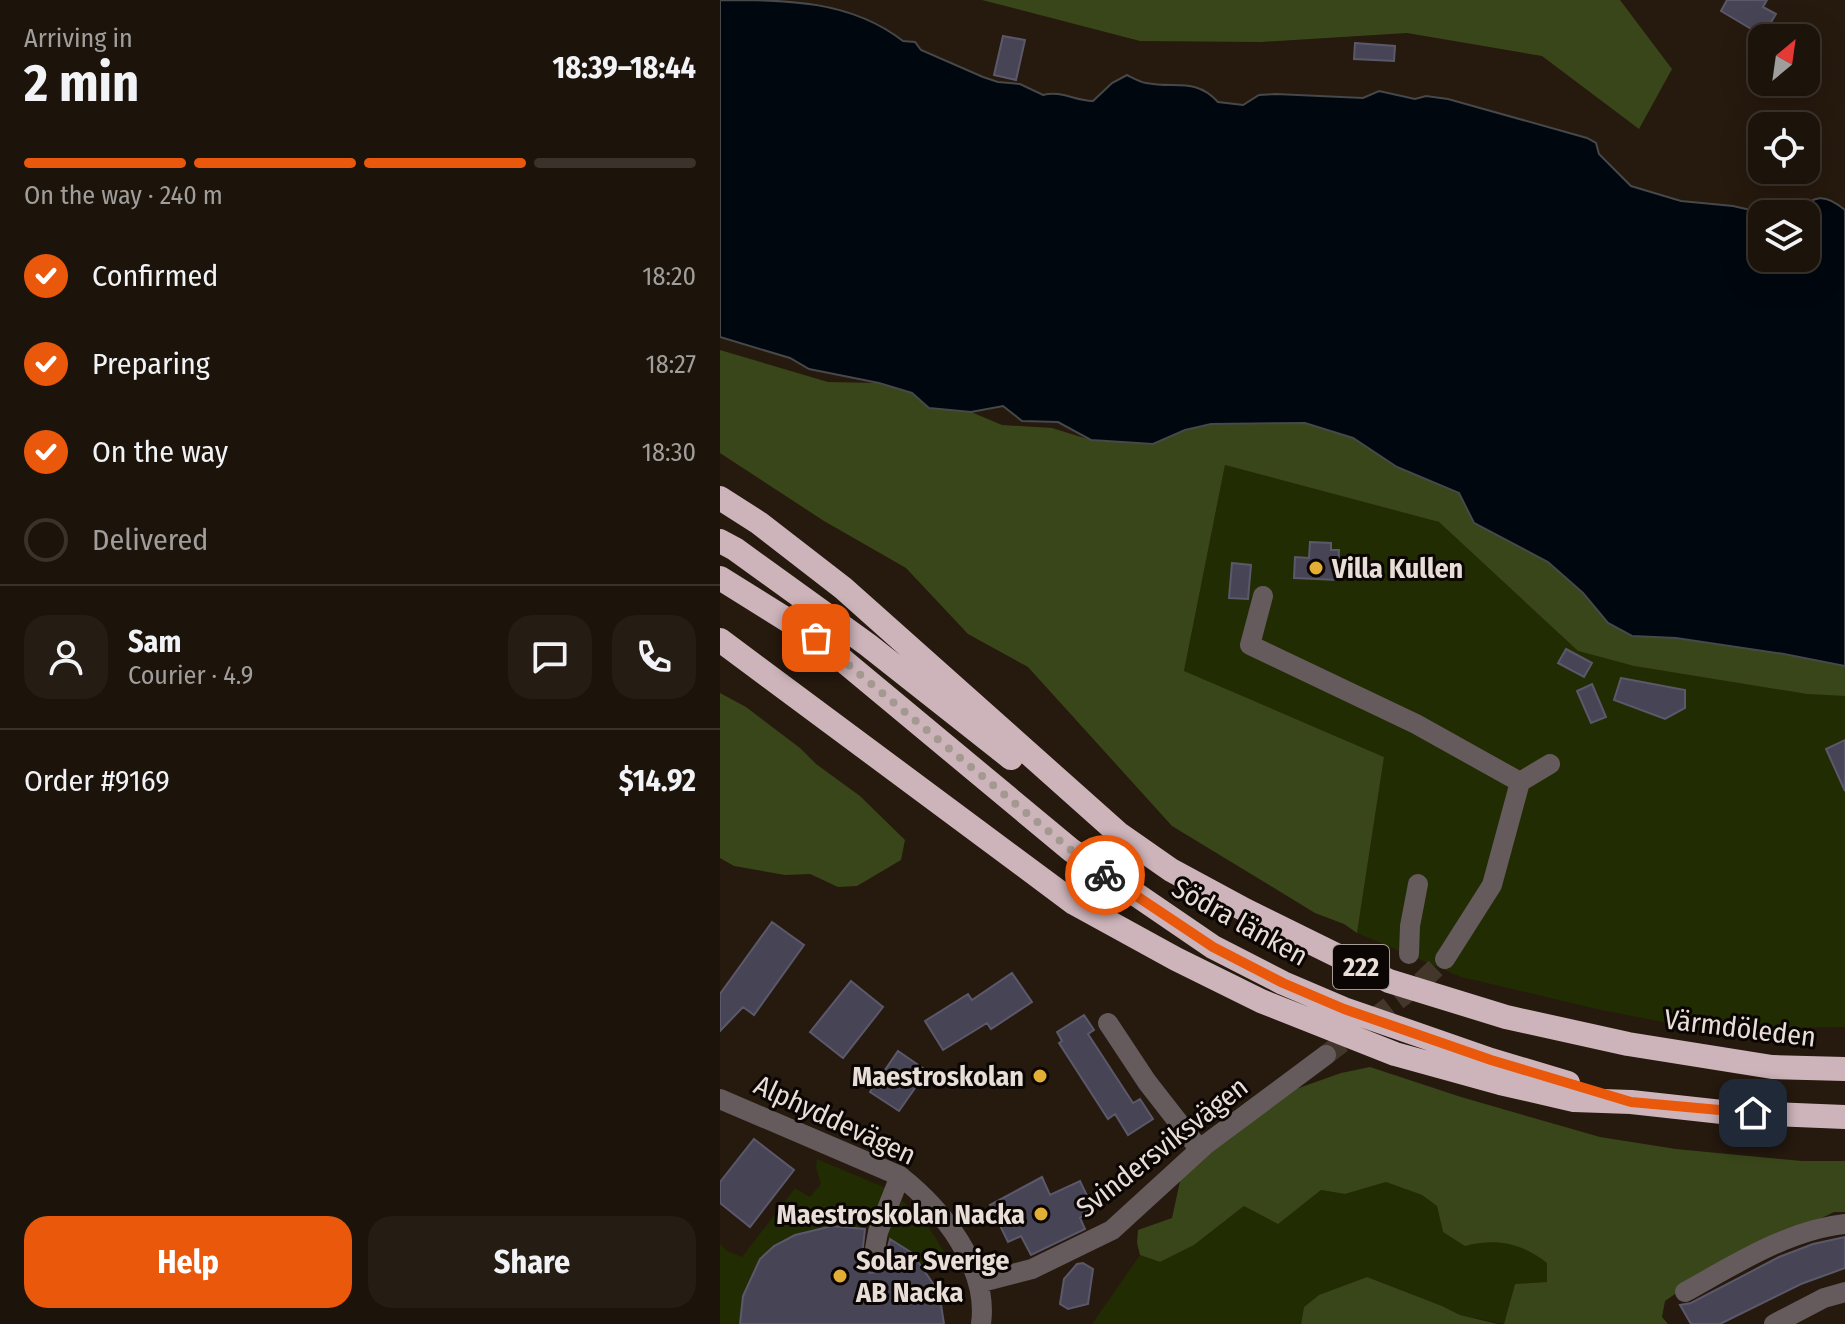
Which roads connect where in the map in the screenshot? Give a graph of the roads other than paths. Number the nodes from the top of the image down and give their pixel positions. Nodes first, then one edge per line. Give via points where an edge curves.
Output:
1 (720, 498) edge
2 (720, 541) edge
3 (720, 578) edge
4 (1263, 596) dead end
5 (720, 640) edge
6 (1550, 764) dead end
7 (1520, 782) junction
8 (1118, 833) junction
9 (1418, 884) dead end
10 (1409, 954) dead end
11 (1445, 959) tunnel mouth
12 (1108, 1023) dead end
13 (1326, 1055) tunnel mouth
14 (1845, 1069) edge
15 (720, 1099) edge
16 (1631, 1102) junction
17 (1845, 1117) edge
18 (1200, 1150) junction
19 (900, 1176) junction
20 (1845, 1224) edge
21 (873, 1260) dead end
22 (978, 1283) junction
23 (1685, 1292) dead end
24 (1845, 1292) edge
25 (981, 1324) edge
26 (1774, 1324) edge

1 - 8 highway, 222 via 843,588
2 - 8 highway
3 - 16 highway, Södra länken via 816,638 1071,850 1213,947 1344,1009
4 - 7 street via 1250,645 1416,724
5 - 16 highway, 222 via 1074,903 1176,959 1261,1001 1395,1054 1574,1100
6 - 7 street
7 - 11 street via 1492,885
8 - 14 highway, Värmdöleden / 222 via 1171,870 1389,981 1506,1017 1628,1044 1772,1067
9 - 10 street
12 - 18 street
13 - 18 street, Svindersviksvägen
15 - 19 street, Alphyddevägen
16 - 17 highway, 222
18 - 22 street, Svindersviksvägen via 1112,1230 1032,1269
19 - 21 street
19 - 22 street, Alphyddevägen via 943,1216
20 - 23 street via 1823,1226 1754,1254
22 - 25 street, Alphyddevägen
24 - 26 street

